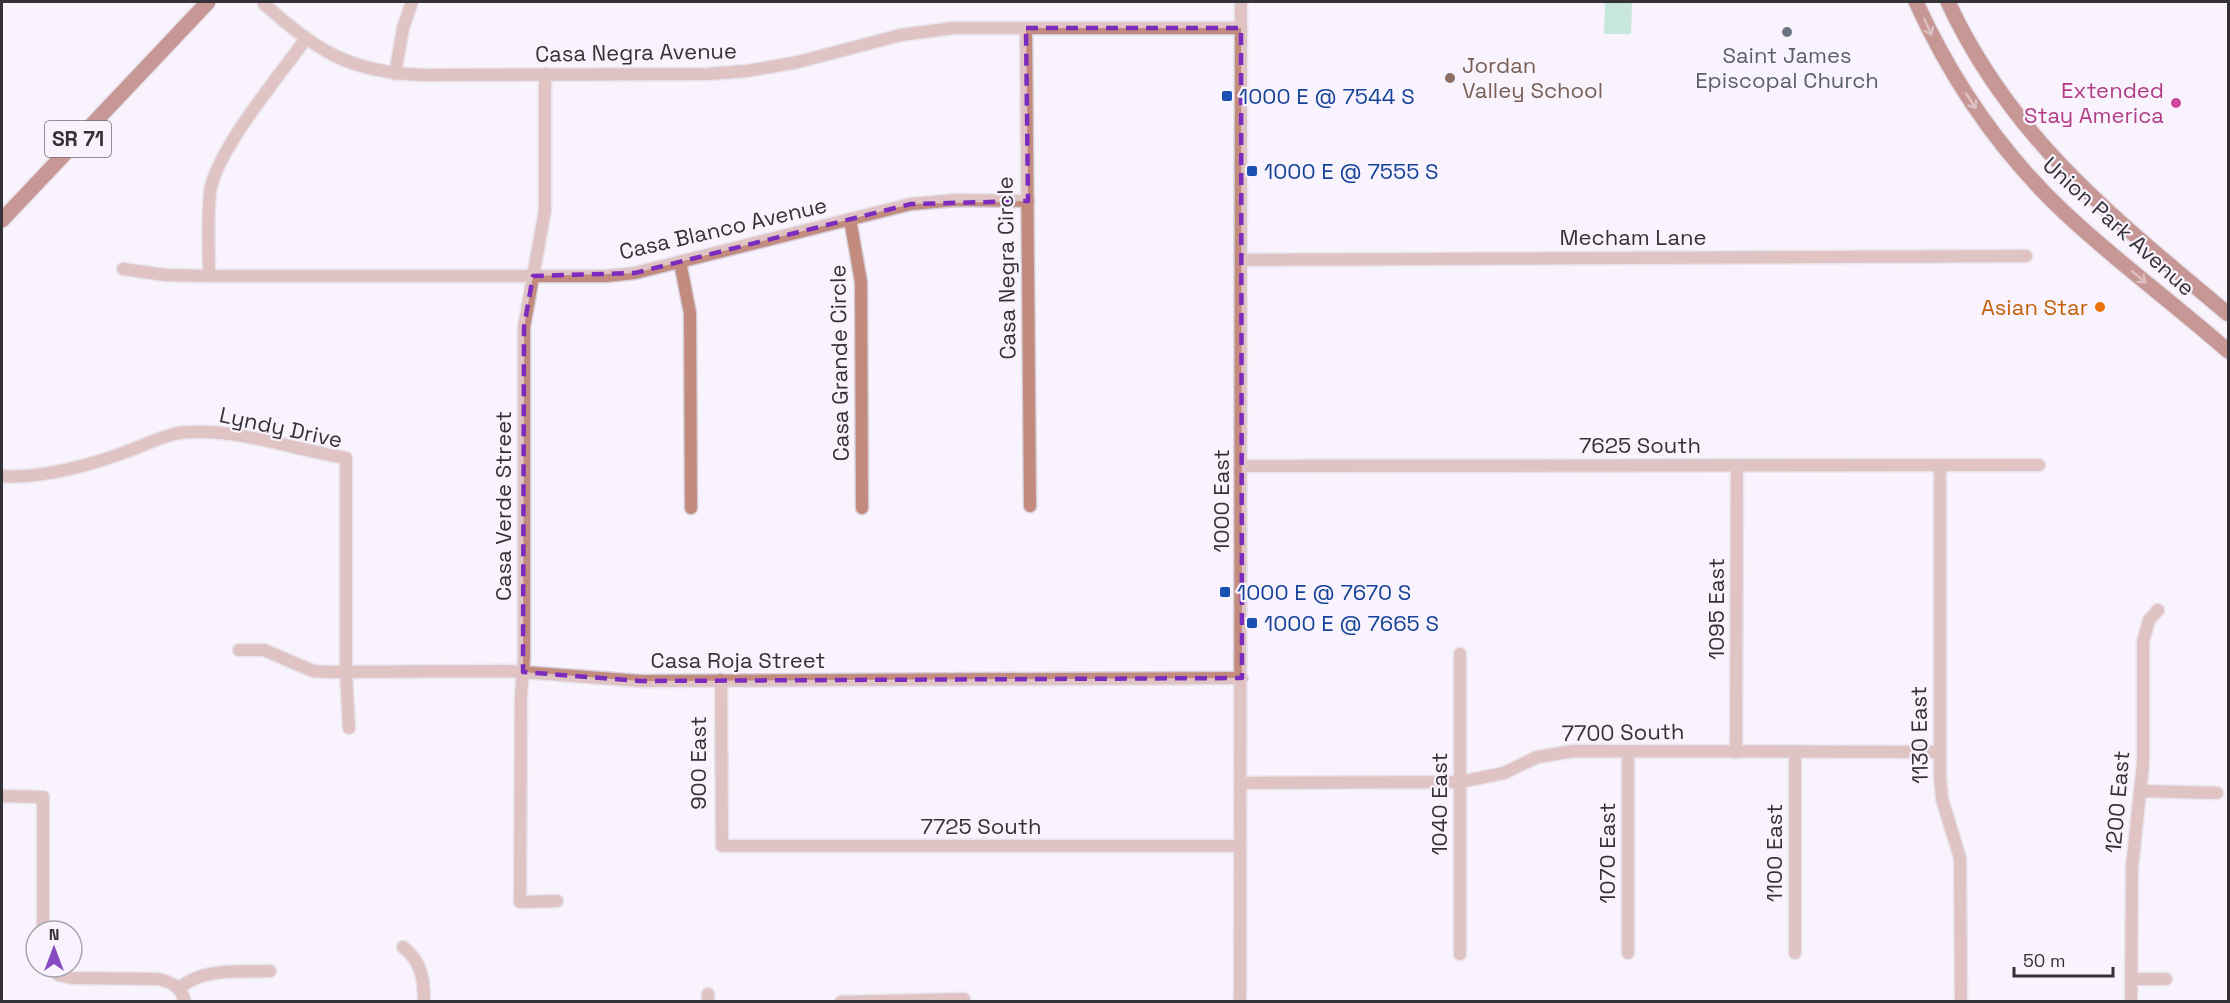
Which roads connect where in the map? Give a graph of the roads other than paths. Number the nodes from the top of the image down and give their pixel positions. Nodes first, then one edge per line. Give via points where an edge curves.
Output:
1 (208, 2) edge
2 (412, 2) edge
3 (1241, 2) edge
4 (1916, 2) edge
5 (1948, 2) edge
6 (264, 4) dead end
7 (1026, 28) junction
8 (1241, 28) junction
9 (305, 40) junction
10 (395, 74) junction
11 (545, 74) junction
12 (1028, 201) junction
13 (850, 219) junction
14 (2, 220) edge
15 (2026, 256) dead end
16 (1241, 260) junction
17 (680, 262) junction
18 (123, 269) dead end
19 (209, 276) junction
20 (533, 276) junction
21 (2229, 314) edge
22 (2229, 351) edge
23 (2039, 465) dead end
24 (1242, 466) junction
25 (1737, 466) junction
26 (1940, 466) junction
27 (2, 476) edge
28 (1029, 506) dead end
29 (692, 508) dead end
30 (861, 508) dead end
31 (2158, 610) dead end
32 (239, 650) dead end
33 (1460, 654) dead end
34 (523, 672) junction
35 (346, 673) junction
36 (1242, 678) junction
37 (721, 680) junction
38 (349, 728) dead end
39 (1628, 752) junction
40 (1736, 752) junction
41 (1795, 752) junction
42 (1940, 752) junction
43 (1460, 782) junction
44 (1240, 783) junction
45 (2140, 791) junction
46 (2217, 792) dead end
47 (2, 796) edge
48 (722, 846) joint
49 (1240, 846) junction
50 (557, 901) dead end
51 (43, 919) edge
52 (403, 947) dead end
53 (1628, 953) dead end
54 (1795, 953) dead end
55 (1460, 954) dead end
56 (270, 971) dead end
57 (84, 978) edge
58 (2131, 979) junction
59 (2166, 979) dead end
60 (179, 988) junction
61 (964, 999) dead end
62 (185, 1002) edge
63 (424, 1002) edge
64 (841, 1002) edge
65 (1240, 1002) edge
66 (1961, 1002) edge
67 (2131, 1002) edge

1 - 14 main road, SR 71
2 - 10 street
3 - 8 street, 1000 East
4 -> 22 main road, Union Park Avenue via 1970,101 2037,185 2094,240
5 - 21 main road, Union Park Avenue via 1984,69 2042,148 2100,206
6 - 9 street, Casa Negra Avenue
7 - 8 street, Casa Negra Avenue
7 - 11 street, Casa Negra Avenue via 954,28 901,35 747,71
7 - 12 street, Casa Negra Circle
8 - 16 street, 1000 East
9 - 10 street, Casa Negra Avenue via 343,61
9 - 19 street via 217,168 210,191
10 - 11 street, Casa Negra Avenue
11 - 20 street, Casa Verde Street via 545,210
12 - 13 street, Casa Blanco Avenue via 934,202
12 - 28 street, Casa Negra Circle
13 - 17 street, Casa Blanco Avenue
13 - 30 street, Casa Grande Circle via 861,282
15 - 16 street, Mecham Lane
16 - 24 street, 1000 East
17 - 20 street, Casa Blanco Avenue via 606,276
17 - 29 street via 690,313
18 - 19 street, Casa Blanco Avenue
19 - 20 street, Casa Blanco Avenue
20 - 34 street, Casa Verde Street via 524,327
23 - 26 street, 7625 South
24 - 25 street, 7625 South
24 - 36 street, 1000 East
25 - 26 street, 7625 South
25 - 40 street, 1095 East
26 - 42 street, 1130 East
27 - 35 street, Lyndy Drive via 71,468 192,432 229,434 346,458
31 - 45 street, 1200 East via 2149,620 2144,642
32 - 35 street, Casa Roja Street via 264,650 313,670
33 - 43 street, 1040 East
34 - 35 street, Casa Roja Street
34 - 37 street, Casa Roja Street via 639,681
34 - 50 street, Casa Verde Street via 520,902
35 - 38 street
36 - 37 street, Casa Roja Street
36 - 44 street, 1000 East
37 - 48 street, 900 East
39 - 40 street, 7700 South
39 - 43 street, 7700 South via 1556,753 1489,778
39 - 53 street, 1070 East
40 - 41 street, 7700 South
41 - 42 street, 7700 South
41 - 54 street, 1100 East
42 - 66 street, 1130 East via 1942,799 1960,858
43 - 44 street, 7700 South
43 - 55 street, 1040 East
44 - 49 street, 1000 East
45 - 46 street
45 - 58 street, 1200 East via 2133,837
47 - 51 street via 43,797
48 - 49 street, 7725 South
49 - 65 street, 1000 East
52 - 63 street via 421,968
56 - 60 street via 204,973
57 - 60 street via 158,979
58 - 59 street
58 - 67 street, 1200 East
60 - 62 street
61 - 64 street

